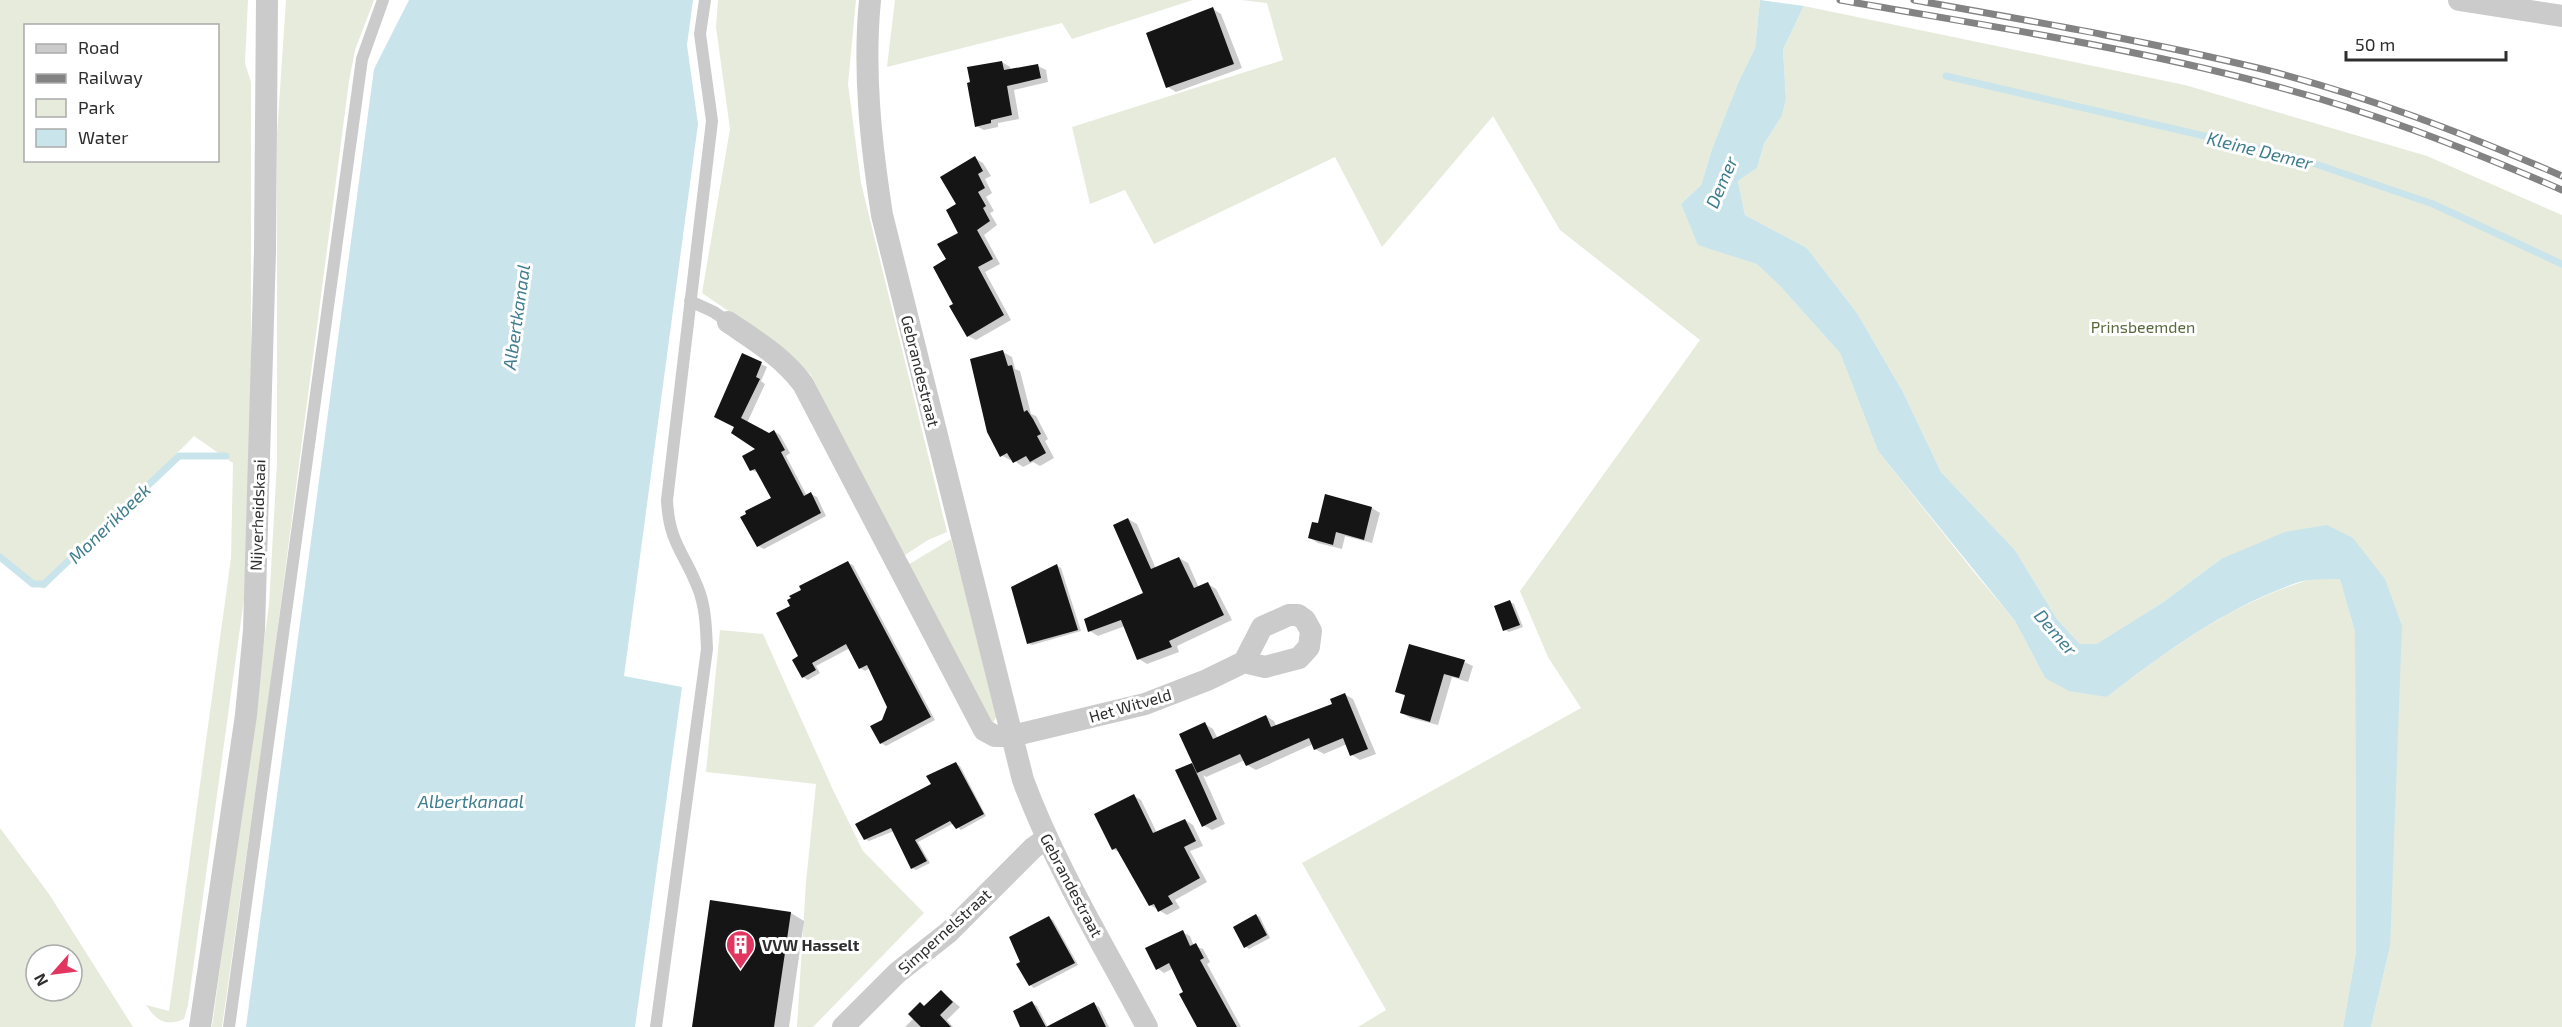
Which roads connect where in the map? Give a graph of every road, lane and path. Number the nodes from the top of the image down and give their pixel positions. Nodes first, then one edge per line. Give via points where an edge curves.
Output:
1 (267, 0) edge
2 (383, 0) edge
3 (705, 0) edge
4 (870, 0) edge
5 (2459, 0) edge
6 (2562, 16) edge
7 (690, 302) junction
8 (728, 322) joint
9 (1244, 662) dead end
10 (1012, 736) junction
11 (1047, 838) junction
12 (200, 1027) edge
13 (229, 1027) edge
14 (656, 1027) edge
15 (843, 1027) edge
16 (1147, 1027) edge

1 - 12 street, Nijverheidskaai via 265,251 254,630 246,715
2 - 13 lane via 362,59
3 - 7 lane via 700,34 712,121
4 - 10 street, Gebrandestraat via 868,92 882,215
5 - 6 street
7 - 8 lane
7 - 14 lane via 667,500 668,522 700,597 707,649
8 - 10 street via 776,354 803,384 984,730 995,736
9 - 10 street, Het Witveld via 1145,704
10 - 11 street, Gebrandestraat via 1023,780
11 - 15 street, Simpernelstraat
11 - 16 street, Gebrandestraat

